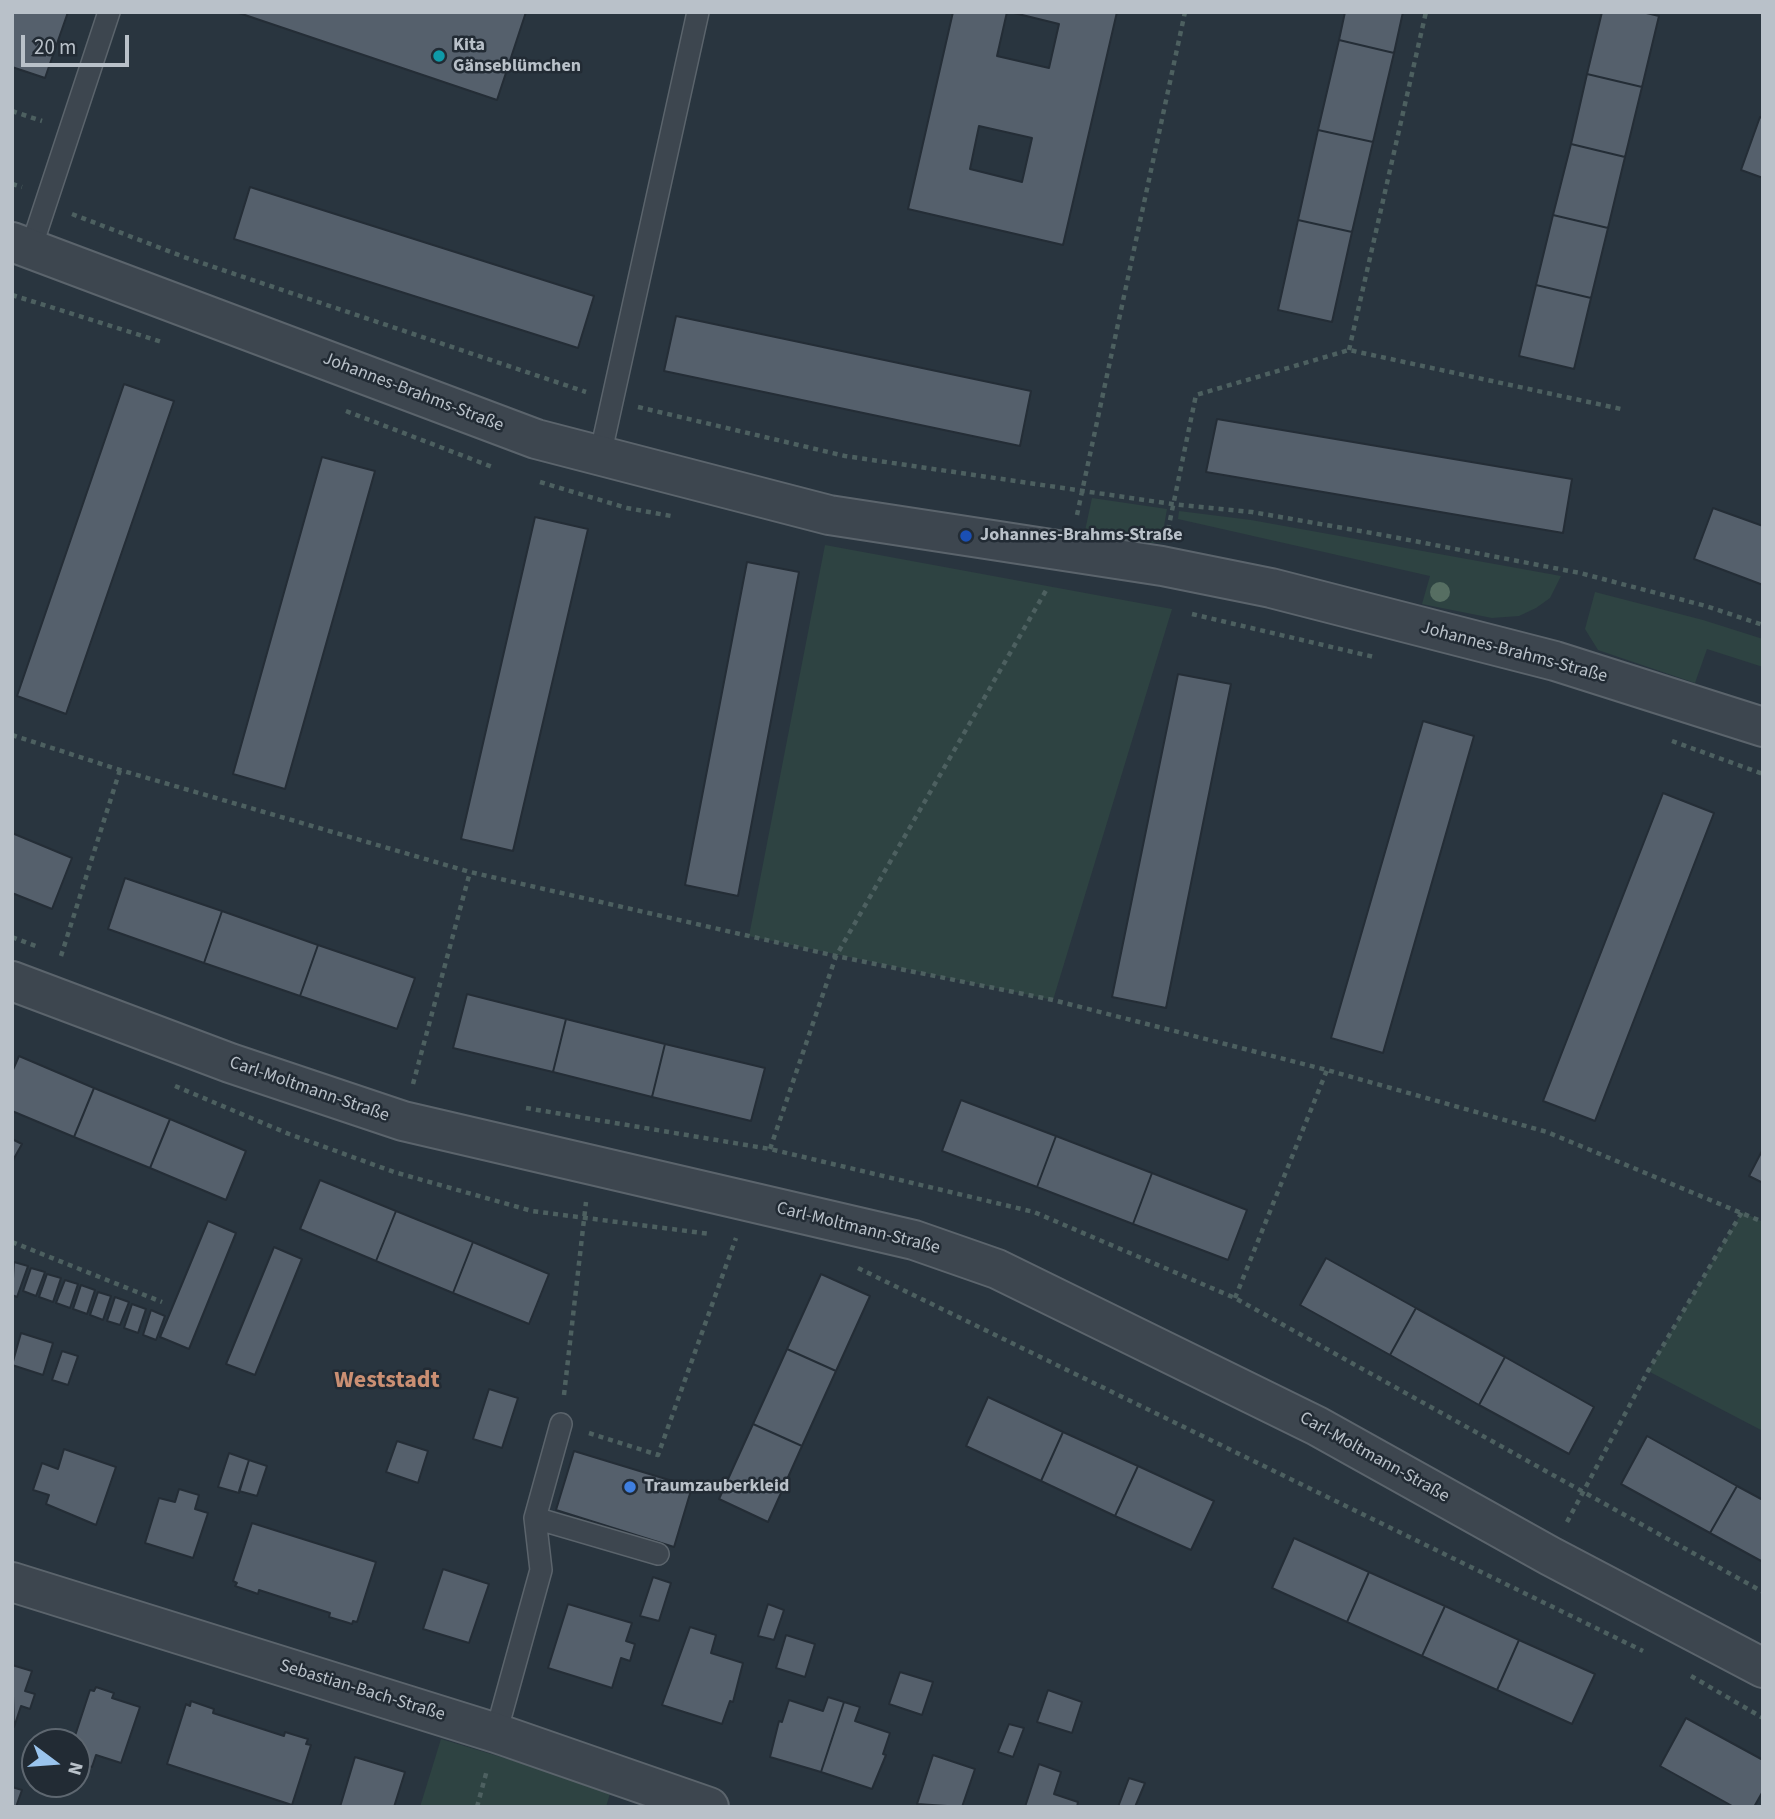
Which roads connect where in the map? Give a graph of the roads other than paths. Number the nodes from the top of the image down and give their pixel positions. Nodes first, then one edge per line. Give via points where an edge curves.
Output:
1 (109, 12) edge
2 (698, 12) edge
3 (22, 245) edge
4 (600, 456) junction
5 (1763, 727) edge
6 (12, 981) edge
7 (561, 1423) road end
8 (536, 1518) junction
9 (658, 1554) dead end
10 (12, 1583) edge
11 (1763, 1668) edge
12 (496, 1733) junction
13 (709, 1807) edge

1 - 3 lane via 48,196
2 - 4 lane
3 - 4 street, Johannes-Brahms-Straße via 536,439
4 - 5 street, Johannes-Brahms-Straße via 829,515 1162,566 1271,588 1555,661
6 - 11 street, Carl-Moltmann-Straße via 402,1122 914,1240 997,1269 1317,1426
7 - 8 lane
8 - 9 lane
8 - 12 lane via 541,1570
10 - 12 street, Sebastian-Bach-Straße
12 - 13 street, Sebastian-Bach-Straße

